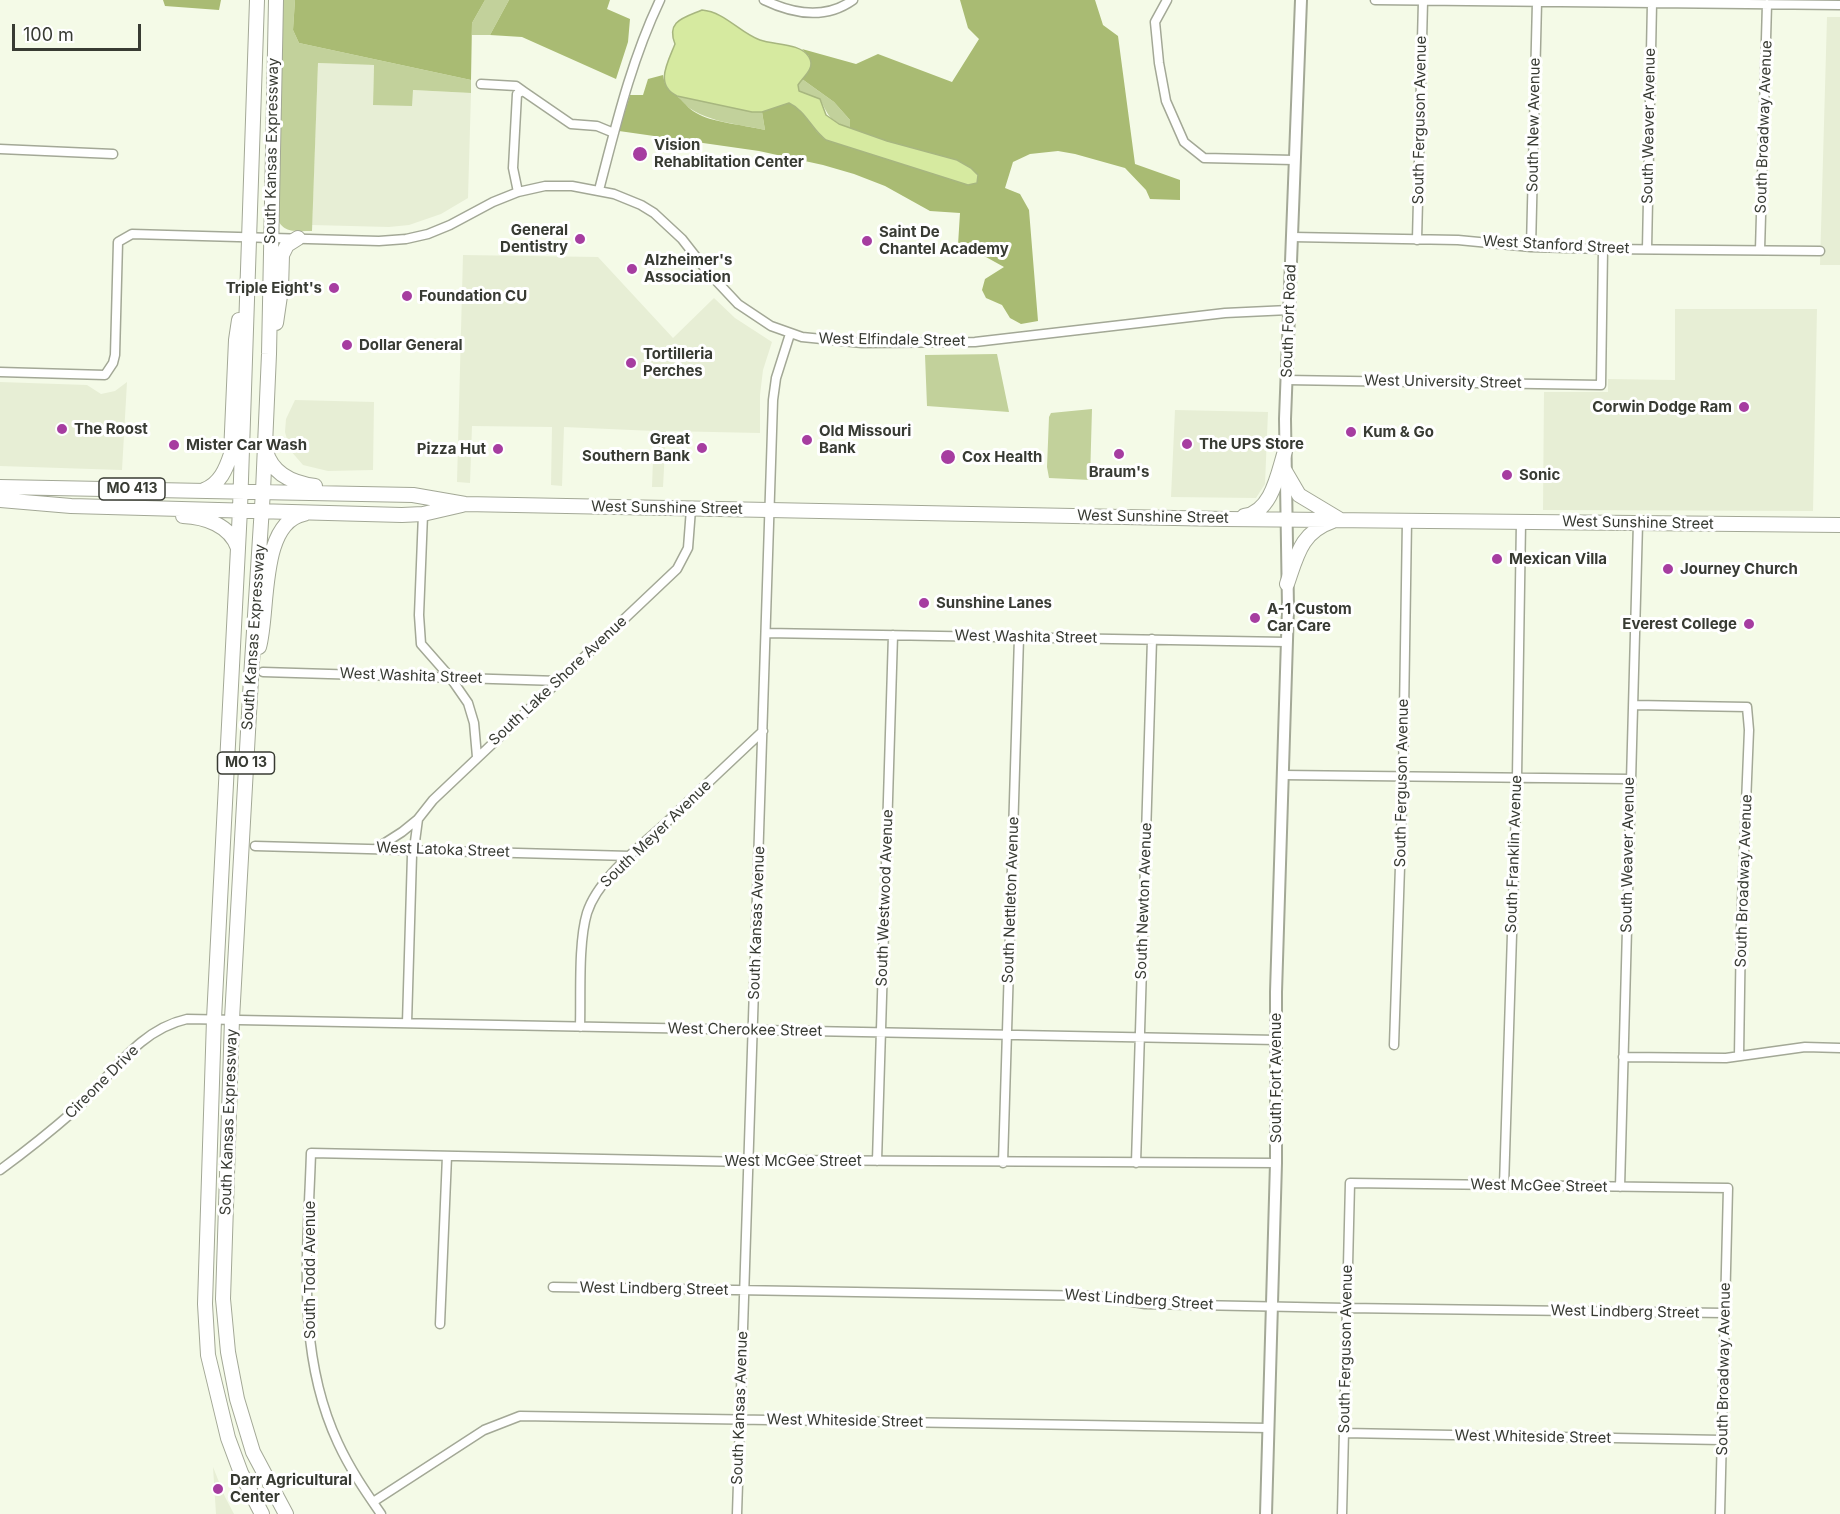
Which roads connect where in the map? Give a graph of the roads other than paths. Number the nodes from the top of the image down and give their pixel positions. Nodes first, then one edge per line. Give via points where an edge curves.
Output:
1 (257, 0) edge
2 (276, 0) edge
3 (660, 0) edge
4 (764, 0) edge
5 (853, 0) edge
6 (1167, 0) edge
7 (1301, 0) edge
8 (1376, 0) edge
9 (1423, 1) edge
10 (1537, 2) junction
11 (1652, 3) junction
12 (1767, 4) junction
13 (1840, 5) edge
14 (482, 84) dead end
15 (524, 91) junction
16 (614, 133) junction
17 (0, 149) edge
18 (113, 154) dead end
19 (1294, 160) junction
20 (598, 190) junction
21 (518, 192) junction
22 (250, 237) junction
23 (270, 237) junction
24 (1292, 237) junction
25 (298, 238) junction
26 (1417, 240) junction
27 (1531, 247) junction
28 (1603, 249) junction
29 (1647, 249) junction
30 (1760, 250) junction
31 (1820, 251) dead end
32 (248, 277) junction
33 (1289, 310) junction
34 (790, 334) junction
35 (268, 354) junction
36 (0, 372) edge
37 (1286, 380) junction
38 (265, 449) junction
39 (1285, 451) junction
40 (1285, 471) junction
41 (0, 487) edge
42 (204, 490) junction
43 (241, 490) junction
44 (263, 491) junction
45 (413, 495) junction
46 (0, 500) edge
47 (465, 504) junction
48 (70, 506) junction
49 (691, 508) junction
50 (240, 509) junction
51 (262, 510) junction
52 (771, 510) junction
53 (312, 513) junction
54 (423, 514) junction
55 (1225, 519) junction
56 (1286, 519) junction
57 (1339, 519) junction
58 (1407, 520) junction
59 (1521, 522) junction
60 (1638, 523) junction
61 (1840, 525) edge
62 (239, 551) junction
63 (1287, 584) junction
64 (766, 633) junction
65 (893, 635) junction
66 (1019, 637) junction
67 (1152, 639) junction
68 (1286, 642) junction
69 (257, 675) junction
70 (450, 677) junction
71 (559, 681) junction
72 (1634, 705) junction
73 (763, 731) junction
74 (477, 757) junction
75 (1282, 775) junction
76 (1403, 777) junction
77 (1517, 777) junction
78 (1630, 779) junction
79 (418, 819) junction
80 (255, 846) dead end
81 (375, 849) junction
82 (414, 849) junction
83 (630, 856) junction
84 (214, 1018) junction
85 (232, 1019) junction
86 (407, 1023) junction
87 (580, 1027) junction
88 (753, 1030) junction
89 (881, 1032) junction
90 (1007, 1034) junction
91 (1140, 1037) junction
92 (1277, 1040) junction
93 (1394, 1045) dead end
94 (1840, 1048) edge
95 (1739, 1056) junction
96 (1623, 1057) junction
97 (311, 1153) joint
98 (447, 1156) junction
99 (877, 1161) junction
100 (749, 1162) junction
101 (1003, 1163) junction
102 (1136, 1163) junction
103 (1276, 1163) junction
104 (0, 1170) edge
105 (1350, 1183) joint
106 (1504, 1186) junction
107 (1620, 1187) junction
108 (1728, 1188) joint
109 (553, 1287) dead end
110 (744, 1291) junction
111 (1273, 1306) junction
112 (1346, 1308) junction
113 (1725, 1313) junction
114 (440, 1324) dead end
115 (739, 1421) junction
116 (1269, 1428) junction
117 (1344, 1433) junction
118 (1722, 1440) junction
119 (373, 1502) junction
120 (262, 1514) edge
121 (286, 1514) edge
122 (381, 1514) edge
123 (737, 1514) edge
124 (1266, 1514) edge
125 (1342, 1514) edge
126 (1720, 1514) edge

1 - 22 main road, South Kansas Expressway / MO 13
2 - 23 main road, South Kansas Expressway / MO 13
3 - 16 street via 635,58
4 - 5 street via 813,14 839,9
6 - 19 street via 1155,22 1159,63 1166,101 1184,142 1204,158
7 - 19 street, South Fort Road
8 - 9 street
9 - 10 street
9 - 26 street, South Ferguson Avenue
10 - 11 street
10 - 27 street, South New Avenue
11 - 12 street
11 - 29 street, South Weaver Avenue
12 - 13 street
12 - 30 street, South Broadway Avenue
14 - 15 street via 516,86
15 - 16 street via 571,124 597,126
15 - 21 street via 517,94 514,132 513,168
16 - 20 street
17 - 18 street
19 - 24 street, South Fort Road
20 - 21 street, West Elfindale Street via 559,186
20 - 34 street, West Elfindale Street via 628,199 654,213 674,230 738,304
21 - 25 street, West Elfindale Street via 417,237 379,241
22 - 23 street, West Elfindale Street
22 - 32 main road, South Kansas Expressway / MO 13
22 - 36 street, West Elfindale Street via 124,237 118,242 115,355 105,375
23 - 25 street, West Elfindale Street
23 - 35 main road, South Kansas Expressway / MO 13
24 - 26 street, West Stanford Street
24 - 33 street, South Fort Road
25 - 35 main road via 287,245 282,255 279,304
26 - 27 street, West Stanford Street
27 - 28 street, West Stanford Street
28 - 29 street, West Stanford Street
28 - 37 street, West University Street via 1601,385
29 - 30 street, West Stanford Street
30 - 31 street, West Stanford Street
32 - 42 main road via 236,340 231,454 219,480
32 - 43 main road, South Kansas Expressway / MO 13
33 - 34 street, West Elfindale Street via 1236,312 975,342 839,342
33 - 37 street, South Fort Road
34 - 52 street, South Kansas Avenue via 775,387
35 - 38 main road, South Kansas Expressway / MO 13
37 - 39 street, South Fort Road
38 - 44 main road, South Kansas Expressway / MO 13
38 - 45 main road via 275,469 300,483
39 - 40 street, South Fort Road
39 - 55 main road via 1275,484 1263,504 1252,515
40 - 56 street, South Fort Road
40 - 57 main road via 1299,495
41 - 42 main road, West Sunshine Street / MO 413
42 - 43 main road, West Sunshine Street / MO 413
43 - 44 main road, West Sunshine Street / MO 413
43 - 50 main road, South Kansas Expressway / MO 13
44 - 45 main road, West Sunshine Street
44 - 51 main road, South Kansas Expressway / MO 13
45 - 47 main road, West Sunshine Street
46 - 48 main road, West Sunshine Street / MO 413
47 - 49 main road, West Sunshine Street
47 - 54 main road, West Sunshine Street
48 - 50 main road, West Sunshine Street / MO 413
48 - 62 main road via 207,520 229,532
49 - 52 main road, West Sunshine Street
49 - 71 street, South Lake Shore Avenue via 689,542 681,564
50 - 51 main road, West Sunshine Street / MO 413
50 - 62 main road, South Kansas Expressway / MO 13
51 - 53 main road, West Sunshine Street
51 - 69 main road, South Kansas Expressway / MO 13
52 - 55 main road, West Sunshine Street
52 - 64 street, South Kansas Avenue
53 - 54 main road, West Sunshine Street
53 - 69 main road via 288,520 276,539
54 - 70 street via 421,644
55 - 56 main road, West Sunshine Street
56 - 57 main road, West Sunshine Street
56 - 63 street, South Fort Road
57 - 58 main road, West Sunshine Street
57 - 63 main road via 1319,526 1307,538
58 - 59 main road, West Sunshine Street
58 - 76 street, South Ferguson Avenue
59 - 60 main road, West Sunshine Street
59 - 77 street, South Franklin Avenue
60 - 61 main road, West Sunshine Street
60 - 72 street, South Weaver Avenue
62 - 84 main road, South Kansas Expressway / MO 13
63 - 68 street, South Fort Road
64 - 65 street, West Washita Street
64 - 73 street, South Kansas Avenue
65 - 66 street, West Washita Street
65 - 89 street, South Westwood Avenue
66 - 67 street, West Washita Street
66 - 90 street, South Nettleton Avenue
67 - 68 street, West Washita Street
67 - 91 street, South Newton Avenue
68 - 75 street, South Fort Avenue
69 - 70 street, West Washita Street
69 - 85 main road, South Kansas Expressway / MO 13
70 - 71 street, West Washita Street
70 - 74 street via 473,716
71 - 74 street, South Lake Shore Avenue
72 - 78 street, South Weaver Avenue
72 - 95 street, South Broadway Avenue via 1747,707
73 - 83 street, South Meyer Avenue
73 - 88 street, South Kansas Avenue
74 - 79 street, South Lake Shore Avenue
75 - 76 street
75 - 92 street, South Fort Avenue
76 - 77 street
76 - 93 street, South Ferguson Avenue
77 - 78 street
77 - 106 street, South Franklin Avenue
78 - 96 street, South Weaver Avenue
79 - 81 street, South Lake Shore Avenue
79 - 82 street
80 - 81 street, West Latoka Street
81 - 82 street, West Latoka Street
82 - 83 street, West Latoka Street
82 - 86 street
83 - 87 street, South Meyer Avenue via 598,890 587,913
84 - 85 street, West Cherokee Street
84 - 104 street, Cireone Drive via 175,1022 155,1032 126,1055 76,1108
84 - 120 main road, South Kansas Expressway / MO 13 via 205,1251 208,1355 228,1438
85 - 86 street, West Cherokee Street
85 - 121 main road, South Kansas Expressway / MO 13 via 223,1299 228,1352 253,1452
86 - 87 street, West Cherokee Street
87 - 88 street, West Cherokee Street
88 - 89 street, West Cherokee Street
88 - 100 street, South Kansas Avenue
89 - 90 street, West Cherokee Street
89 - 99 street, South Westwood Avenue
90 - 91 street, West Cherokee Street
90 - 101 street, South Nettleton Avenue
91 - 92 street, West Cherokee Street
91 - 102 street, South Newton Avenue
92 - 103 street, South Fort Avenue
94 - 95 street via 1805,1047
95 - 96 street
96 - 107 street, South Weaver Avenue
97 - 98 street, West McGee Street
97 - 119 street, South Todd Avenue via 307,1291 310,1348 331,1428
98 - 100 street, West McGee Street
98 - 114 street
99 - 100 street, West McGee Street
99 - 101 street, West McGee Street
100 - 110 street, South Kansas Avenue
101 - 102 street, West McGee Street
102 - 103 street, West McGee Street
103 - 111 street, South Fort Avenue
105 - 106 street, West McGee Street
105 - 112 street, South Ferguson Avenue
106 - 107 street, West McGee Street
107 - 108 street, West McGee Street
108 - 113 street, South Broadway Avenue
109 - 110 street, West Lindberg Street
110 - 111 street, West Lindberg Street via 1098,1296 1145,1304
110 - 115 street, South Kansas Avenue
111 - 112 street, West Lindberg Street
111 - 116 street, South Fort Avenue
112 - 113 street, West Lindberg Street
112 - 117 street, South Ferguson Avenue
113 - 118 street, South Broadway Avenue
115 - 116 street, West Whiteside Street
115 - 119 street, West Whiteside Street via 520,1416 484,1431
115 - 123 street, South Kansas Avenue
116 - 124 street, South Fort Avenue
117 - 118 street, West Whiteside Street
117 - 125 street, South Ferguson Avenue
118 - 126 street, South Broadway Avenue
119 - 122 street, South Todd Avenue

